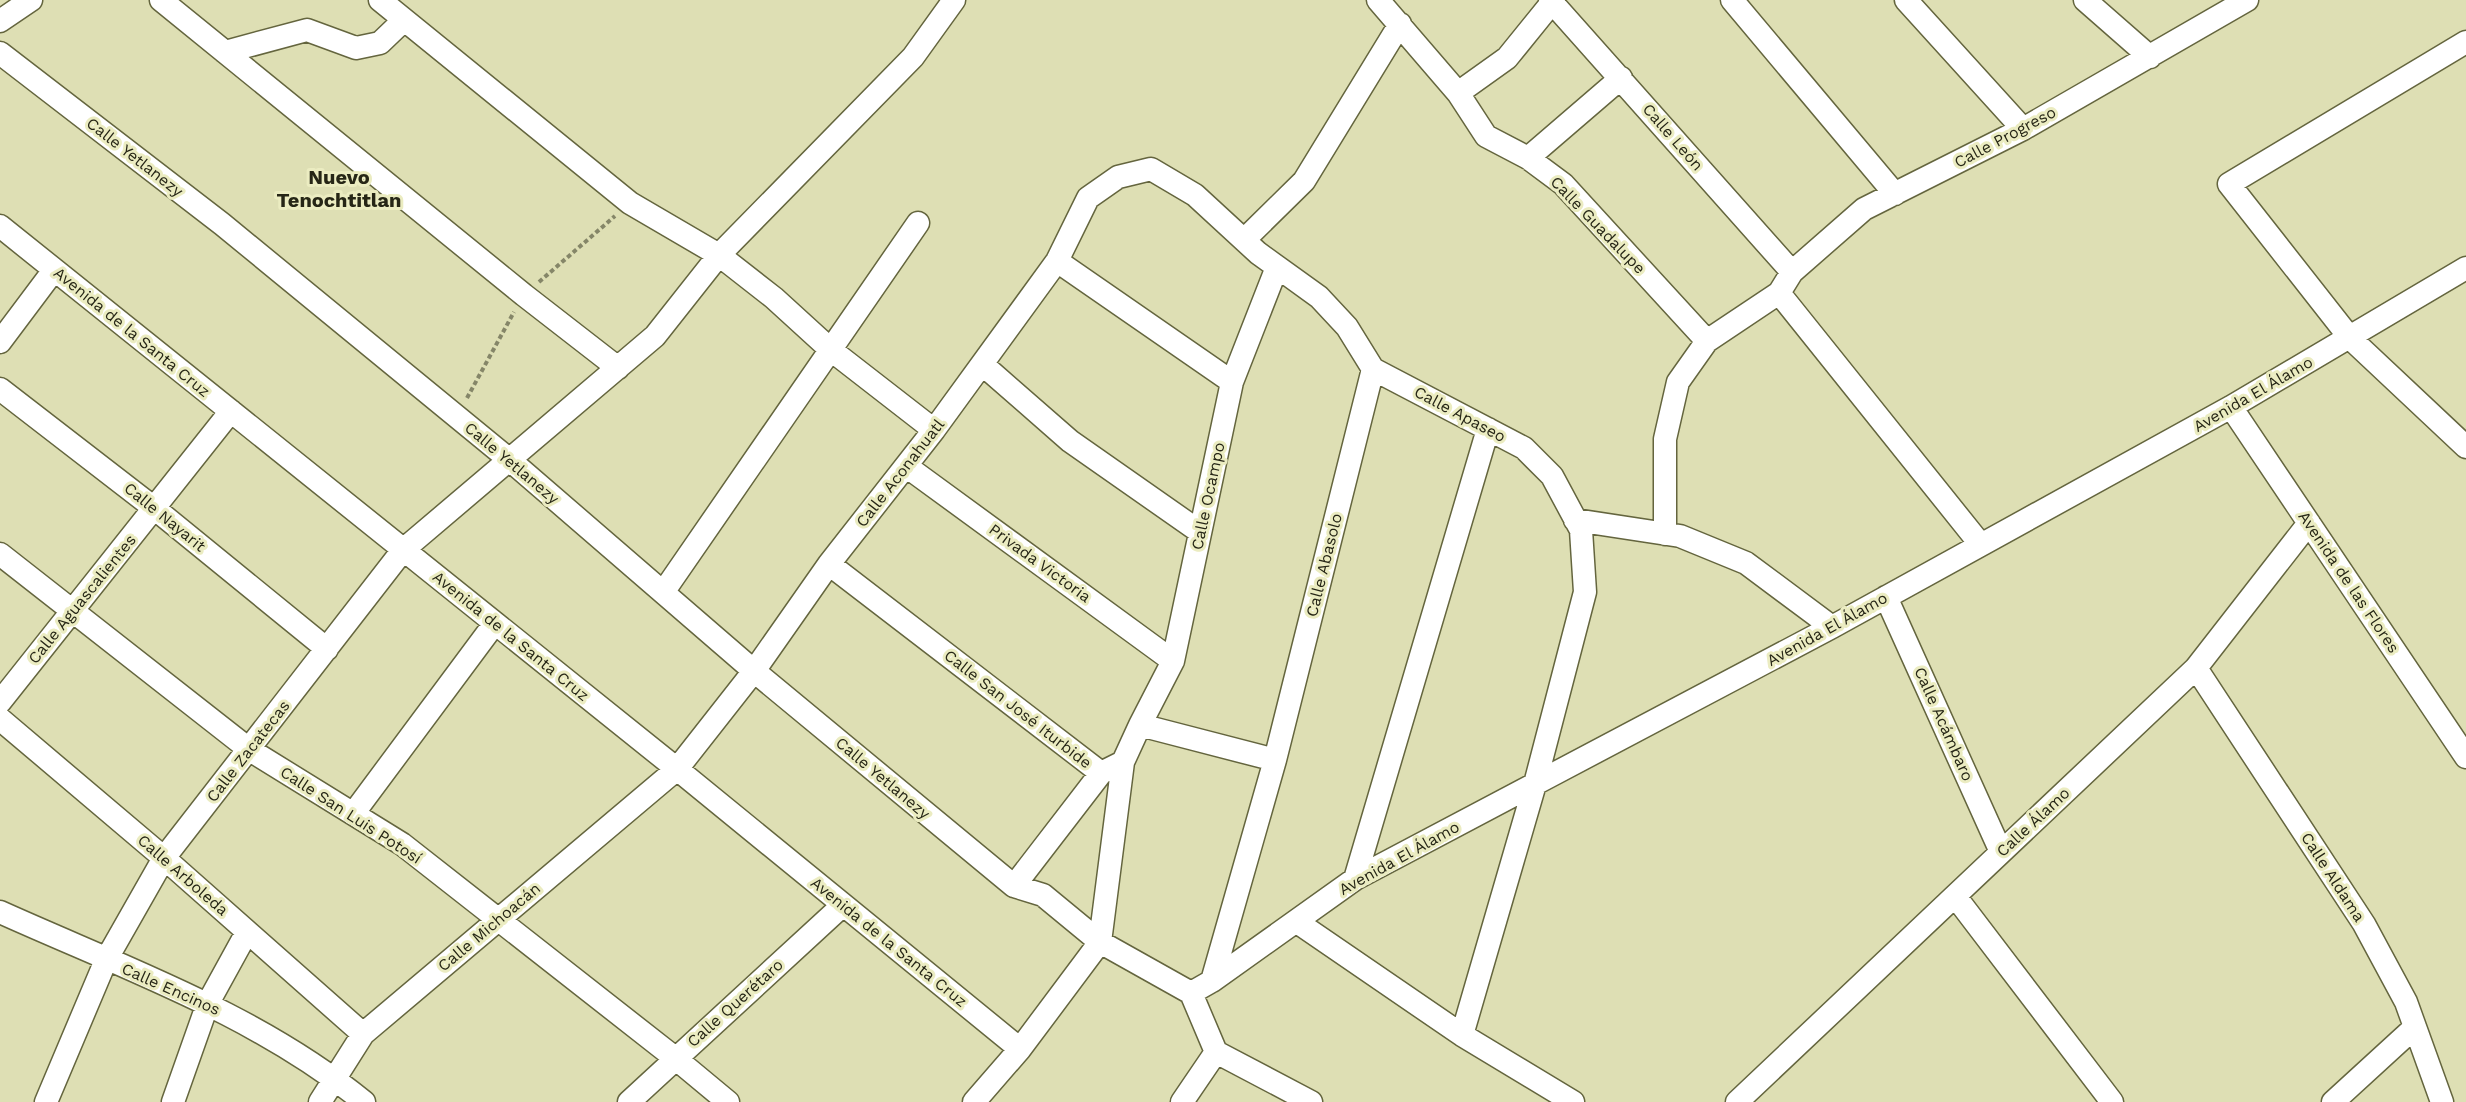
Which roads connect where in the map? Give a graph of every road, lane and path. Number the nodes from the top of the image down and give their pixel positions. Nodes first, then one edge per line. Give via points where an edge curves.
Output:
1 (31, 0) edge
2 (161, 0) edge
3 (380, 0) edge
4 (954, 0) edge
5 (1378, 0) edge
6 (1732, 0) edge
7 (1906, 0) edge
8 (2085, 0) edge
9 (2247, 0) edge
10 (1552, 1) edge
11 (404, 20) junction
12 (0, 21) edge
13 (1400, 24) junction
14 (2466, 42) edge
15 (225, 52) junction
16 (0, 53) edge
17 (2150, 57) junction
18 (1621, 78) junction
19 (1458, 93) junction
20 (2023, 129) junction
21 (1528, 158) junction
22 (1895, 194) junction
23 (918, 223) dead end
24 (0, 226) edge
25 (1244, 240) junction
26 (719, 255) junction
27 (1057, 261) junction
28 (1277, 267) junction
29 (2466, 268) edge
30 (54, 270) junction
31 (1792, 272) junction
32 (1779, 293) junction
33 (2350, 338) junction
34 (1707, 341) junction
35 (0, 342) edge
36 (831, 350) junction
37 (982, 364) junction
38 (618, 368) junction
39 (1373, 369) junction
40 (1232, 382) junction
41 (0, 389) edge
42 (2231, 407) junction
43 (231, 411) junction
44 (1488, 429) junction
45 (934, 430) junction
46 (2466, 447) edge
47 (511, 461) junction
48 (906, 466) junction
49 (154, 508) junction
50 (1575, 520) junction
51 (2309, 523) junction
52 (1200, 532) junction
53 (1665, 534) junction
54 (1981, 544) junction
55 (403, 549) junction
56 (0, 554) edge
57 (829, 564) junction
58 (664, 591) junction
59 (1886, 597) junction
60 (73, 613) junction
61 (495, 623) junction
62 (1832, 627) junction
63 (327, 649) junction
64 (1173, 661) junction
65 (2196, 668) junction
66 (754, 670) junction
67 (0, 702) edge
68 (0, 719) edge
69 (1140, 725) junction
70 (250, 750) junction
71 (2466, 757) edge
72 (1275, 760) junction
73 (1123, 762) junction
74 (677, 770) junction
75 (1101, 773) junction
76 (1535, 784) junction
77 (353, 814) junction
78 (2001, 852) junction
79 (164, 858) junction
80 (1355, 879) junction
81 (1014, 886) junction
82 (1954, 896) junction
83 (843, 905) junction
84 (0, 912) edge
85 (498, 918) junction
86 (1297, 922) junction
87 (247, 932) junction
88 (1100, 942) junction
89 (106, 960) junction
90 (1212, 981) junction
91 (1191, 993) junction
92 (208, 1003) junction
93 (2415, 1027) junction
94 (363, 1035) junction
95 (1462, 1035) junction
96 (1020, 1049) junction
97 (1216, 1052) junction
98 (675, 1058) junction
99 (335, 1078) junction
100 (46, 1102) edge
101 (173, 1102) edge
102 (320, 1102) edge
103 (364, 1102) edge
104 (629, 1102) edge
105 (728, 1102) edge
106 (974, 1102) edge
107 (1182, 1102) edge
108 (1311, 1102) edge
109 (1573, 1102) edge
110 (1737, 1102) edge
111 (2112, 1102) edge
112 (2333, 1102) edge
113 (2442, 1102) edge

1 - 12 street
2 - 15 street
3 - 11 street
4 - 26 street, Calle Zacatecas via 913,57
5 - 13 street, Calle Guadalupe
6 - 22 street
7 - 20 street
8 - 17 street
9 - 17 street, Calle Progreso
10 - 18 street, Calle León
10 - 19 street via 1507,58
11 - 15 street via 380,43 356,48 307,30
11 - 26 street via 630,203
13 - 19 street, Calle Guadalupe
13 - 25 street via 1304,182
14 - 33 street via 2229,184
15 - 38 street
16 - 47 street, Calle Yetlanezy via 222,224
17 - 20 street, Calle Progreso
18 - 21 street
18 - 31 street, Calle León
19 - 21 street, Calle Guadalupe via 1486,136
20 - 22 street, Calle Progreso
21 - 34 street, Calle Guadalupe via 1563,184
22 - 31 street, Calle Progreso via 1864,209
23 - 36 street
24 - 30 street, Avenida de la Santa Cruz
25 - 27 street, Calle Aconahuatl via 1195,195 1151,169 1118,177 1088,198
25 - 28 street
26 - 36 street
26 - 38 street, Calle Zacatecas via 655,336
27 - 37 street, Calle Aconahuatl
27 - 40 street
28 - 39 street via 1319,297 1347,327
28 - 40 street, Calle Ocampo
29 - 33 street, Avenida El Álamo
30 - 35 street
30 - 43 street, Avenida de la Santa Cruz
31 - 32 street, Calle Progreso
32 - 34 street
32 - 54 street
33 - 42 street, Avenida El Álamo
33 - 46 street
34 - 53 street via 1678,382 1665,439
36 - 45 street
36 - 58 street
37 - 45 street, Calle Aconahuatl
37 - 52 street via 1070,441
38 - 47 street, Calle Zacatecas
39 - 44 street, Calle Apaseo
39 - 72 street, Calle Abasolo
40 - 52 street, Calle Ocampo
41 - 49 street, Calle Nayarit
42 - 51 street, Avenida de las Flores
42 - 54 street, Avenida El Álamo
43 - 49 street, Calle Aguascalientes
43 - 55 street, Avenida de la Santa Cruz
44 - 50 street, Calle Apaseo via 1524,448 1552,476
44 - 80 street
45 - 48 street, Calle Aconahuatl
47 - 55 street, Calle Zacatecas
47 - 58 street, Calle Yetlanezy
48 - 57 street, Calle Aconahuatl
48 - 64 street, Privada Victoria
49 - 60 street, Calle Aguascalientes
49 - 63 street, Calle Nayarit
50 - 53 street
50 - 76 street, Calle Apaseo via 1581,531 1586,592
51 - 65 street, Calle Álamo
51 - 71 street, Avenida de las Flores
52 - 64 street, Calle Ocampo
53 - 62 street via 1680,536 1746,563
54 - 59 street, Avenida El Álamo
55 - 61 street, Avenida de la Santa Cruz
55 - 63 street, Calle Zacatecas
56 - 60 street, Calle San Luis Potosí
57 - 66 street, Calle Aconahuatl
57 - 75 street, Calle San José Iturbide
58 - 66 street, Calle Yetlanezy
59 - 62 street, Avenida El Álamo
59 - 78 street, Calle Acámbaro
60 - 67 street, Calle Aguascalientes
60 - 70 street, Calle San Luis Potosí
61 - 74 street, Avenida de la Santa Cruz
61 - 77 street
62 - 76 street, Avenida El Álamo
63 - 70 street, Calle Zacatecas
64 - 69 street, Calle Ocampo
65 - 78 street, Calle Álamo
65 - 93 street, Calle Aldama via 2364,924 2406,1002
66 - 74 street, Calle Aconahuatl
66 - 81 street, Calle Yetlanezy
68 - 79 street, Calle Arboleda
69 - 72 street
69 - 73 street
70 - 77 street, Calle San Luis Potosí
70 - 79 street, Calle Zacatecas
72 - 90 street, Calle Abasolo
73 - 75 street, Calle San José Iturbide
73 - 88 street
74 - 83 street, Avenida de la Santa Cruz
74 - 85 street, Calle Michoacán
75 - 81 street
76 - 80 street, Avenida El Álamo
76 - 95 street, Calle Apaseo
77 - 85 street, Calle San Luis Potosí via 402,844
78 - 82 street, Calle Álamo
79 - 87 street, Calle Arboleda
79 - 89 street, Calle Zacatecas
80 - 86 street, Avenida El Álamo
81 - 88 street via 1042,895
82 - 110 street, Calle Álamo
82 - 111 street
83 - 96 street, Avenida de la Santa Cruz
83 - 98 street, Calle Querétaro
84 - 89 street, Calle Encinos
85 - 94 street, Calle Michoacán
85 - 98 street, Calle San Luis Potosí
86 - 90 street, Avenida El Álamo
86 - 95 street
87 - 92 street
87 - 94 street, Calle Arboleda
88 - 91 street
88 - 96 street
89 - 92 street, Calle Encinos
89 - 100 street, Calle Zacatecas
90 - 91 street, Avenida El Álamo
91 - 97 street
92 - 99 street, Calle Encinos
92 - 101 street
93 - 112 street
93 - 113 street, Calle Aldama
94 - 99 street, Calle Michoacán
95 - 109 street
96 - 106 street
97 - 107 street
97 - 108 street
98 - 104 street, Calle Querétaro
98 - 105 street, Calle San Luis Potosí
99 - 102 street, Calle Michoacán
99 - 103 street, Calle Encinos

